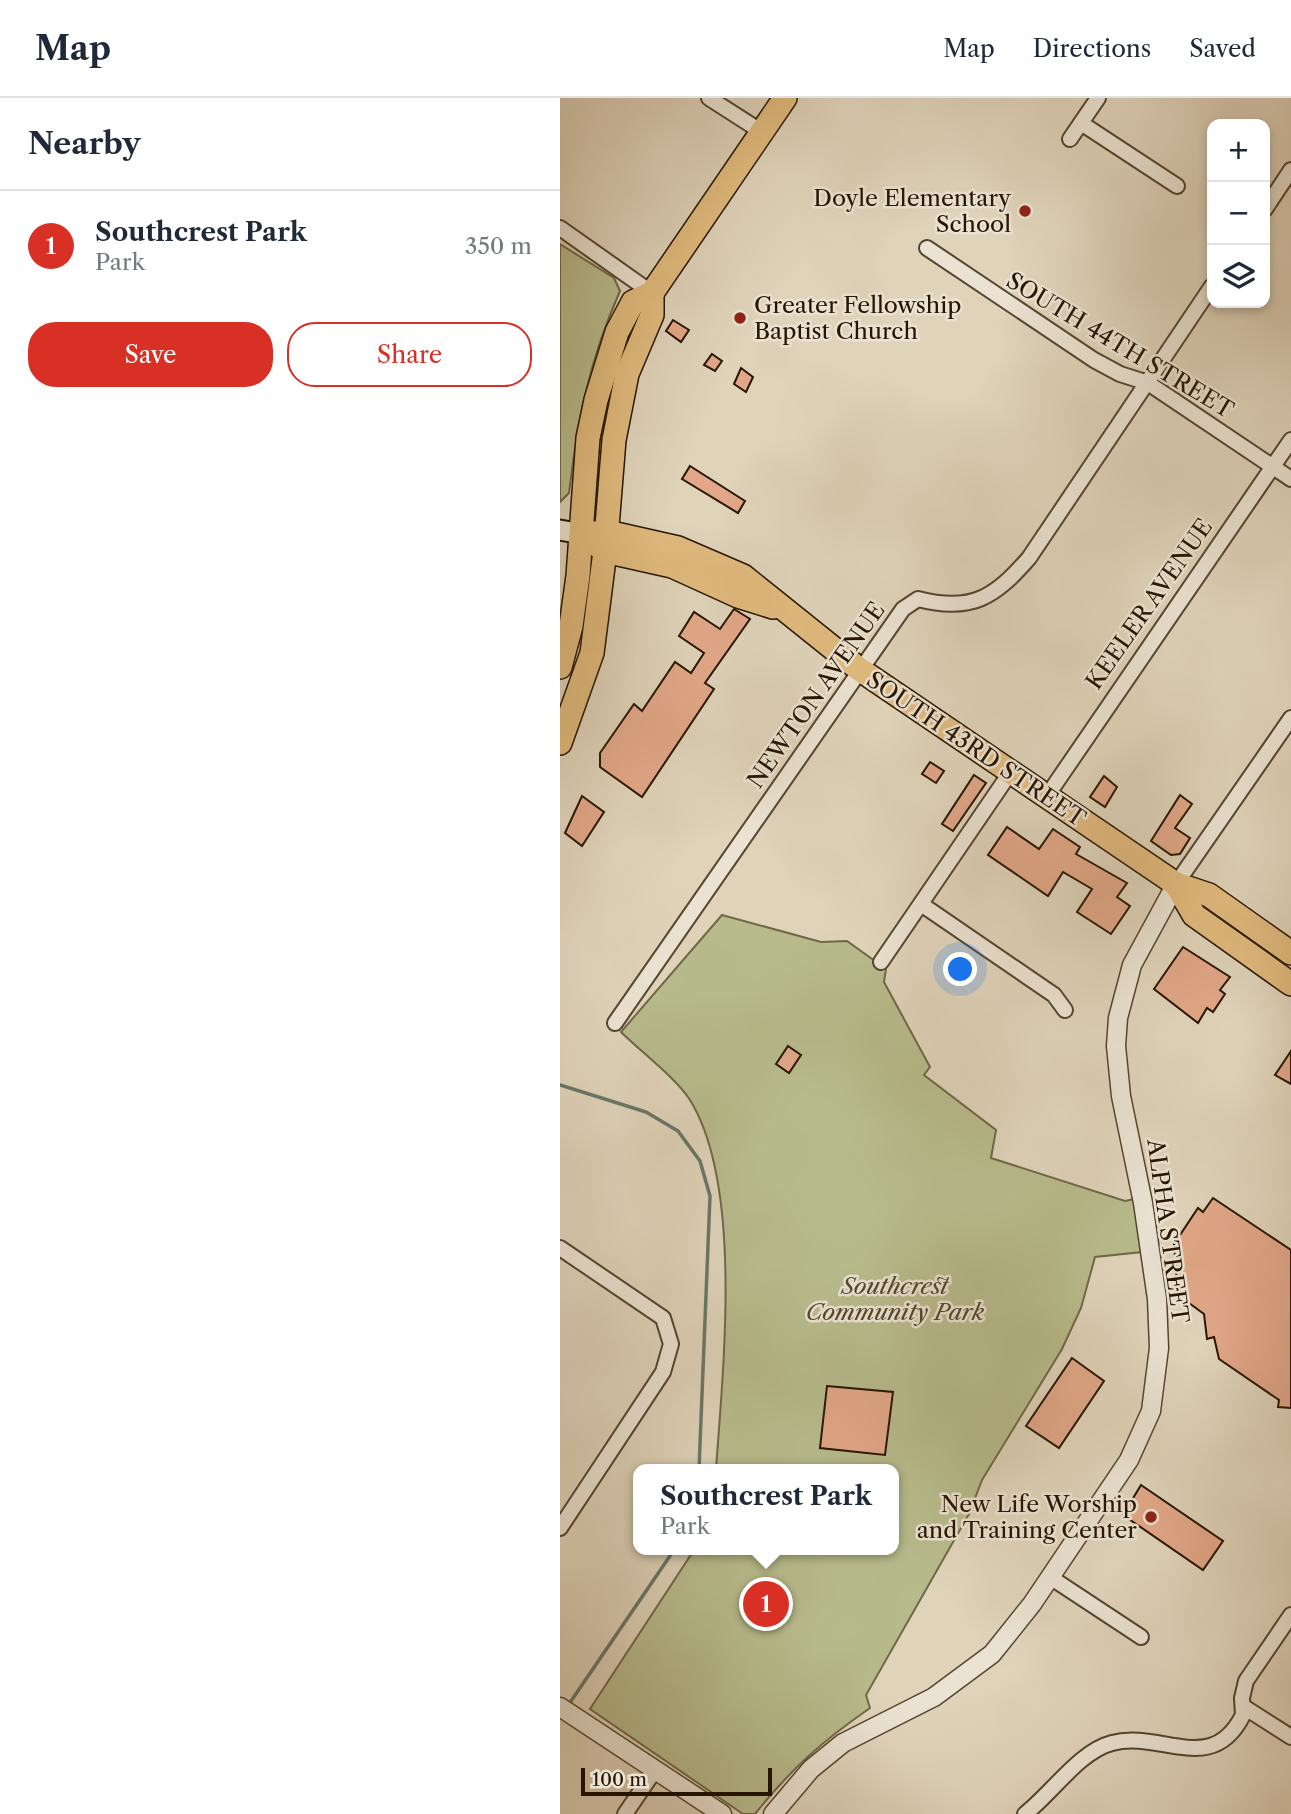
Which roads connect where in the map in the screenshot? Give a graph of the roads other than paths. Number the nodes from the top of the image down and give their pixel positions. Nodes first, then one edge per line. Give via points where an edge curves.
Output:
1 (709, 98) edge
2 (785, 98) edge
3 (1098, 98) edge
4 (1081, 123) junction
5 (762, 132) junction
6 (1070, 139) dead end
7 (1291, 170) edge
8 (1177, 186) dead end
9 (1270, 202) edge
10 (560, 228) edge
11 (927, 248) dead end
12 (652, 293) junction
13 (1207, 294) edge
14 (1148, 383) junction
15 (1291, 440) edge
16 (1272, 467) junction
17 (1291, 479) edge
18 (571, 532) edge
19 (606, 541) junction
20 (560, 667) edge
21 (859, 669) junction
22 (1291, 718) edge
23 (560, 743) edge
24 (1010, 773) junction
25 (1047, 796) junction
26 (1176, 884) junction
27 (921, 904) junction
28 (1289, 948) edge
29 (881, 962) dead end
30 (1291, 984) edge
31 (1065, 1010) dead end
32 (615, 1023) dead end
33 (560, 1248) edge
34 (560, 1528) edge
35 (1050, 1577) junction
36 (1291, 1615) edge
37 (1141, 1637) dead end
38 (560, 1707) edge
39 (1244, 1707) junction
40 (1291, 1737) edge
41 (655, 1770) junction
42 (625, 1814) edge
43 (722, 1814) edge
44 (773, 1814) edge
45 (1025, 1814) edge

1 - 5 street
2 - 5 main road
3 - 4 street
4 - 6 street
4 - 8 street
5 - 12 main road
7 - 9 street
10 - 12 street
11 - 14 street, SOUTH 44TH STREET via 1094,360
12 - 18 main road via 633,302 617,332 588,438
12 - 19 main road via 652,315 626,374 614,440
13 - 14 street, NEWTON AVENUE
14 - 16 street, SOUTH 44TH STREET
14 - 21 street, NEWTON AVENUE via 1029,558 1003,587 965,602 918,599
15 - 16 street, KEELER AVENUE
16 - 17 street, SOUTH 44TH STREET
16 - 25 street, KEELER AVENUE
18 - 19 main road, SOUTH 43RD STREET
18 - 20 main road via 571,626
19 - 21 main road, SOUTH 43RD STREET via 738,596 780,608
19 - 23 main road via 592,653
21 - 24 main road, SOUTH 43RD STREET
21 - 32 street, NEWTON AVENUE
22 - 26 street
24 - 25 main road, SOUTH 43RD STREET
24 - 27 street
25 - 26 main road, SOUTH 43RD STREET
26 - 28 main road, SOUTH 43RD STREET via 1207,894
26 - 30 main road, SOUTH 43RD STREET via 1194,915
26 - 35 street, ALPHA STREET via 1132,965 1116,1046 1157,1299 1159,1348 1151,1411 1129,1461
27 - 29 street
27 - 31 street via 1054,995
33 - 34 street via 663,1318 671,1344 663,1372
35 - 37 street
35 - 44 street, ALPHA STREET via 1010,1634 976,1668 933,1697 843,1743 811,1769
36 - 39 street via 1246,1681
38 - 41 street
39 - 40 street
39 - 45 street via 1240,1722 1226,1740 1207,1747 1125,1741 1090,1752
41 - 42 street
41 - 43 street

